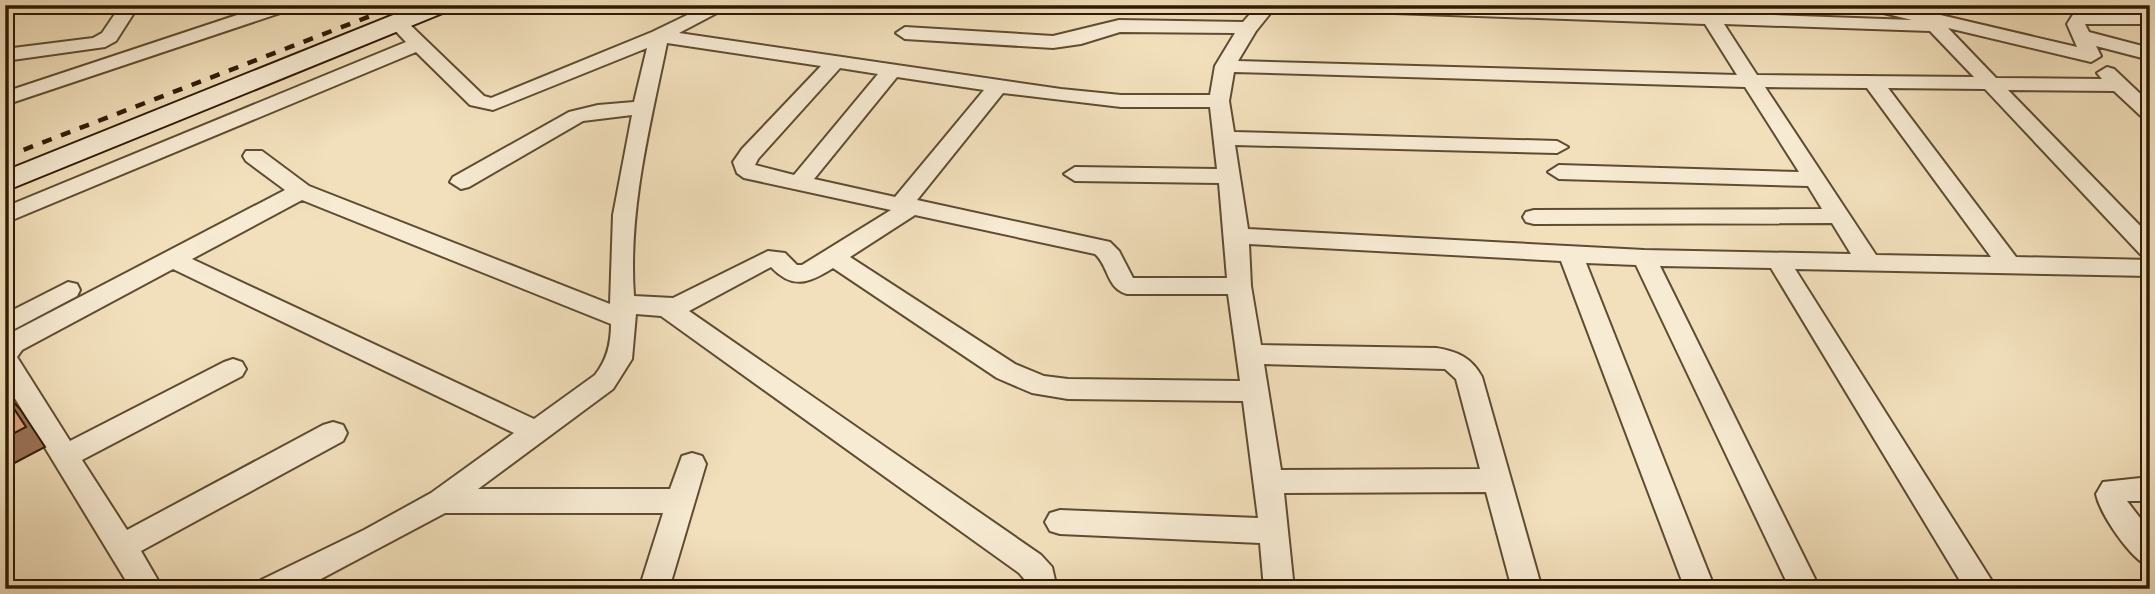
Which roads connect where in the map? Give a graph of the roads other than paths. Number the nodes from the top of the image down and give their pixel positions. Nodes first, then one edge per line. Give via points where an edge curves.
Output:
1 (130, 5) edge
2 (286, 5) edge
3 (441, 5) edge
4 (723, 5) edge
5 (1268, 5) edge
6 (1310, 5) edge
7 (1873, 5) edge
8 (1705, 12) edge
9 (242, 14) edge
10 (2150, 18) edge
11 (1932, 22) junction
12 (397, 23) junction
13 (1248, 28) junction
14 (905, 33) dead end
15 (659, 36) junction
16 (2081, 36) junction
17 (418, 44) junction
18 (2150, 54) edge
19 (5, 55) edge
20 (2091, 56) junction
21 (836, 61) junction
22 (1225, 66) junction
23 (892, 70) junction
24 (1750, 81) junction
25 (1874, 83) junction
26 (1990, 85) junction
27 (2118, 85) junction
28 (997, 88) junction
29 (5, 99) edge
30 (1219, 101) junction
31 (644, 108) junction
32 (2150, 114) edge
33 (1225, 138) junction
34 (1557, 147) dead end
35 (254, 156) dead end
36 (1559, 172) dead end
37 (1075, 174) dead end
38 (1230, 176) junction
39 (1814, 178) junction
40 (5, 182) edge
41 (461, 182) dead end
42 (800, 182) junction
43 (301, 191) junction
44 (908, 204) junction
45 (5, 216) edge
46 (1840, 216) junction
47 (1534, 217) dead end
48 (1237, 236) junction
49 (2150, 250) edge
50 (1570, 253) junction
51 (834, 257) junction
52 (1644, 258) junction
53 (172, 259) junction
54 (1779, 262) junction
55 (1869, 263) junction
56 (2010, 265) junction
57 (2150, 268) edge
58 (1240, 286) junction
59 (68, 290) dead end
60 (667, 308) junction
61 (623, 311) junction
62 (5, 325) edge
63 (1250, 355) junction
64 (5, 358) edge
65 (233, 369) dead end
66 (1255, 391) junction
67 (534, 431) junction
68 (333, 433) dead end
69 (65, 456) junction
70 (692, 464) dead end
71 (1497, 481) junction
72 (1269, 482) junction
73 (2150, 489) edge
74 (440, 501) junction
75 (681, 501) junction
76 (1060, 523) dead end
77 (1274, 531) junction
78 (122, 547) junction
79 (2150, 554) edge
80 (292, 584) edge
81 (148, 589) edge
82 (654, 589) edge
83 (1042, 589) edge
84 (1279, 589) edge
85 (1527, 589) edge
86 (1700, 589) edge
87 (1805, 589) edge
88 (1982, 589) edge

1 - 19 street via 109,37 99,43
2 - 9 street
3 - 12 street
4 - 15 street
5 - 13 street
6 - 8 street via 1574,16
7 - 11 street
8 - 11 street
8 - 24 street
9 - 29 street
10 - 16 street via 2081,18 2076,24
11 - 20 street
11 - 26 street
12 - 17 street
12 - 40 street
13 - 14 street via 1119,26 1054,42
13 - 22 street
15 - 17 street via 493,104 477,101
15 - 21 street
15 - 31 street
16 - 18 street
16 - 20 street
17 - 45 street
20 - 27 street
21 - 23 street
21 - 42 street via 744,162 752,173
22 - 24 street
22 - 30 street
23 - 28 street
23 - 42 street
24 - 25 street
24 - 39 street
25 - 26 street
25 - 56 street
26 - 27 street
26 - 49 street
27 - 32 street
28 - 30 street via 1121,101
28 - 44 street
30 - 33 street
31 - 41 street via 576,116
31 - 61 street via 627,199
33 - 34 street
33 - 38 street
35 - 43 street
36 - 39 street
37 - 38 street
38 - 48 street
39 - 46 street
42 - 44 street
43 - 53 street
43 - 61 street
44 - 51 street
44 - 58 street via 1102,248 1113,256 1127,286
46 - 47 street
46 - 55 street
48 - 50 street
48 - 58 street
50 - 52 street
50 - 86 street
51 - 60 street via 799,274 791,273 777,259 768,260 688,302
51 - 66 street via 1006,371 1041,386
52 - 54 street
52 - 87 street
53 - 64 street via 13,343
53 - 67 street
54 - 55 street
54 - 88 street
55 - 56 street
56 - 57 street
58 - 63 street
59 - 62 street
60 - 61 street
60 - 83 street via 1030,564 1041,576
61 - 67 street via 617,369
63 - 66 street
63 - 71 street via 1444,358 1462,365
64 - 69 street
65 - 69 street
66 - 72 street
67 - 74 street
68 - 78 street
69 - 78 street
70 - 75 street
71 - 72 street
71 - 85 street
72 - 77 street
73 - 79 street via 2126,488 2110,494
74 - 75 street
74 - 80 street
75 - 82 street
76 - 77 street
77 - 84 street
78 - 81 street

